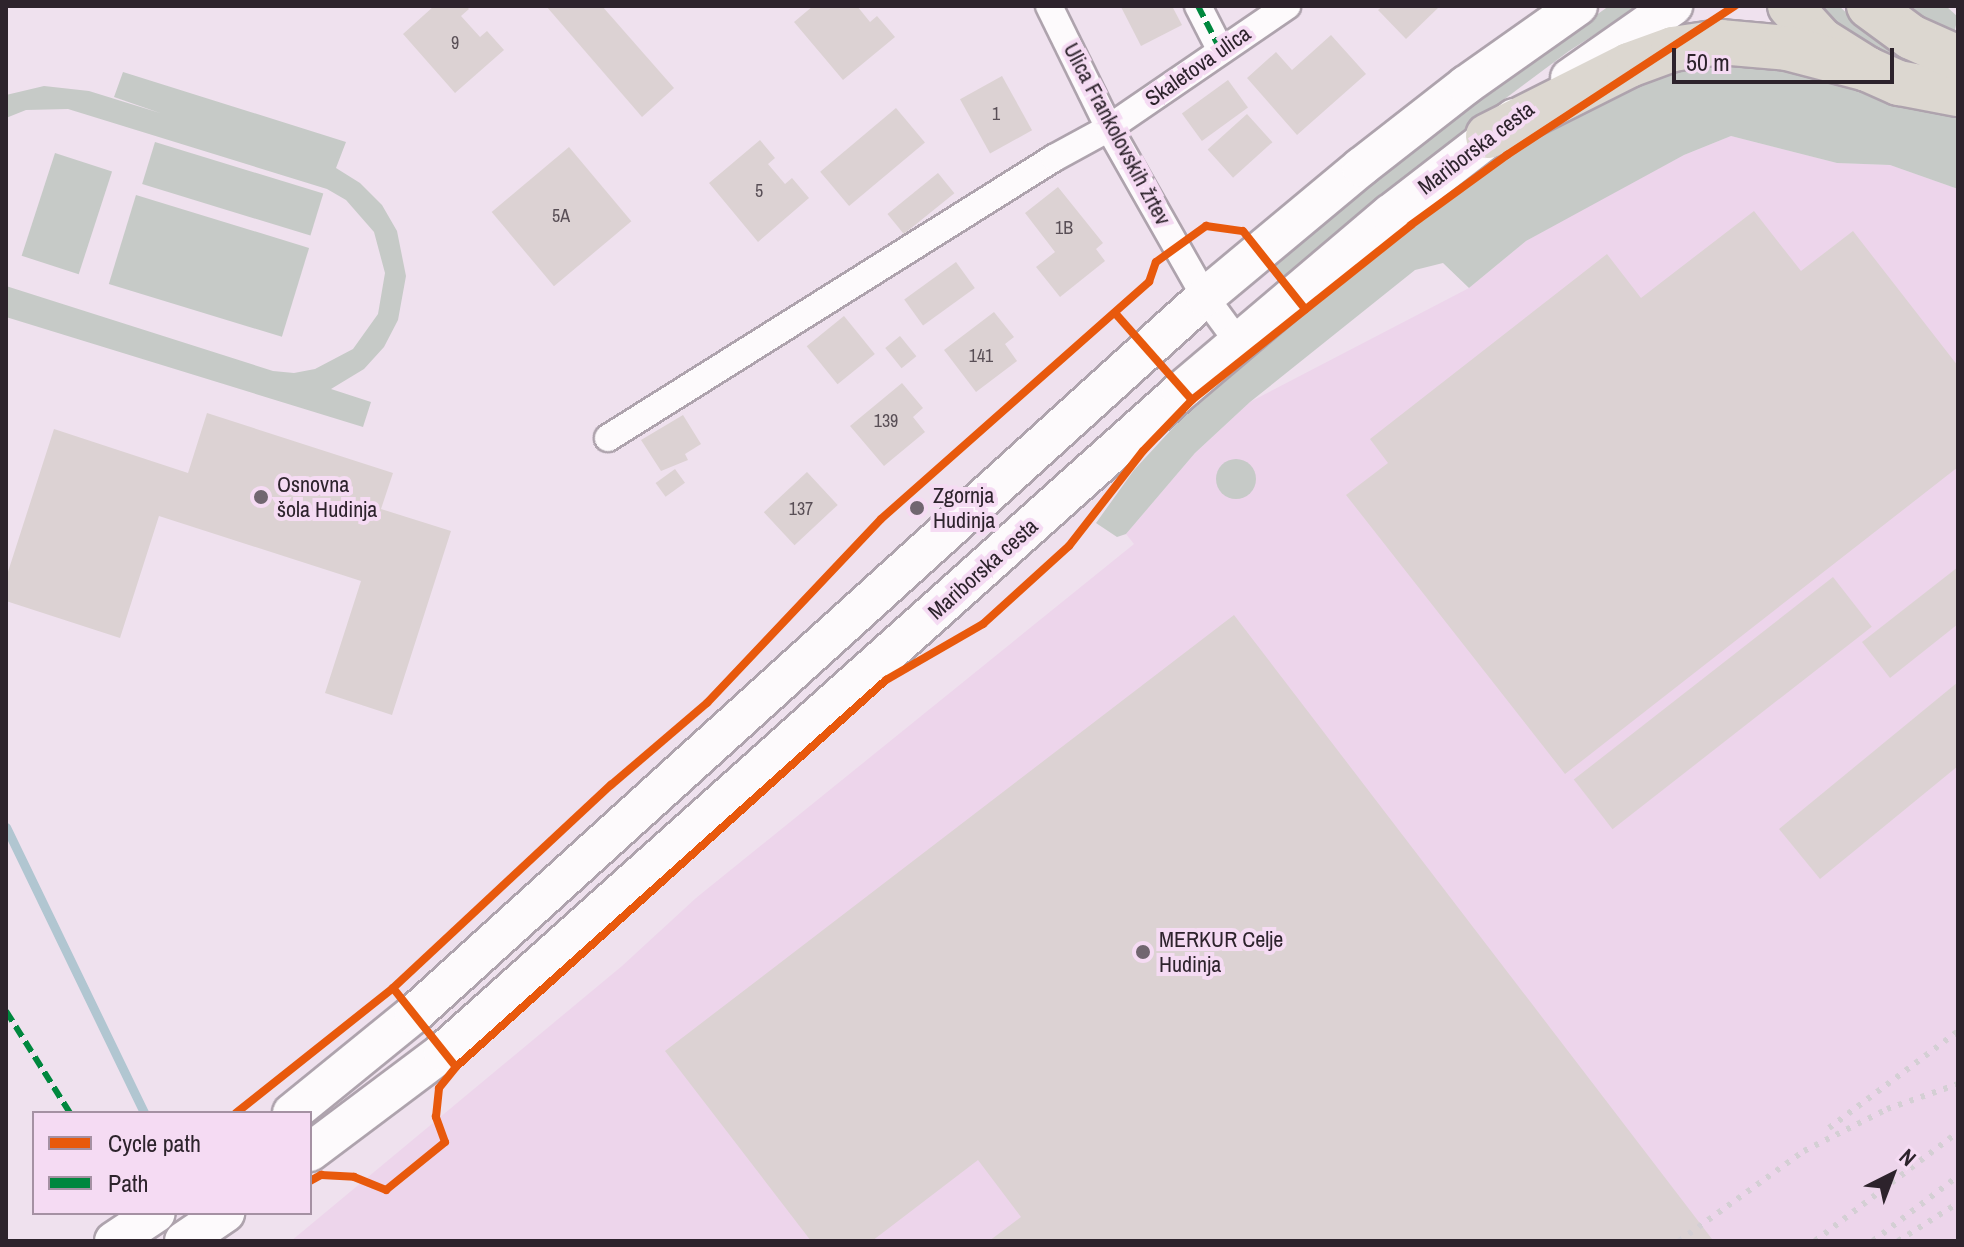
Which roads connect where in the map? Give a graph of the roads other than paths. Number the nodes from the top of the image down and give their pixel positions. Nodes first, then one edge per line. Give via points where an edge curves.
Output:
1 (1049, 6) edge
2 (1198, 6) edge
3 (1287, 6) edge
4 (1578, 6) edge
5 (1673, 6) edge
6 (1790, 6) edge
7 (1869, 6) edge
8 (1220, 49) junction
9 (1958, 58) edge
10 (1867, 69) junction
11 (1958, 94) edge
12 (1109, 128) junction
13 (1488, 136) junction
14 (1205, 297) junction
15 (1238, 342) junction
16 (608, 438) dead end
17 (294, 1111) edge
18 (312, 1150) edge
19 (153, 1215) edge
20 (222, 1215) edge
21 (114, 1241) edge
22 (184, 1241) edge

1 - 12 street, Ulica Frankolovskih žrtev
2 - 8 street
3 - 8 street, Skaletova ulica
4 - 14 main road via 1466,85
5 - 13 main road, Mariborska cesta
6 - 10 highway via 1821,40
7 - 9 highway via 1911,37
8 - 12 street, Skaletova ulica
10 - 11 highway via 1899,83
10 - 13 highway via 1787,48 1720,42 1673,49 1629,65
12 - 14 street, Ulica Frankolovskih žrtev
12 - 16 street, Skaletova ulica
13 - 15 main road, Mariborska cesta
14 - 15 street, Ulica Frankolovskih žrtev
14 - 17 main road via 414,1014
15 - 18 main road, Mariborska cesta via 443,1052
19 - 21 main road
20 - 22 main road

